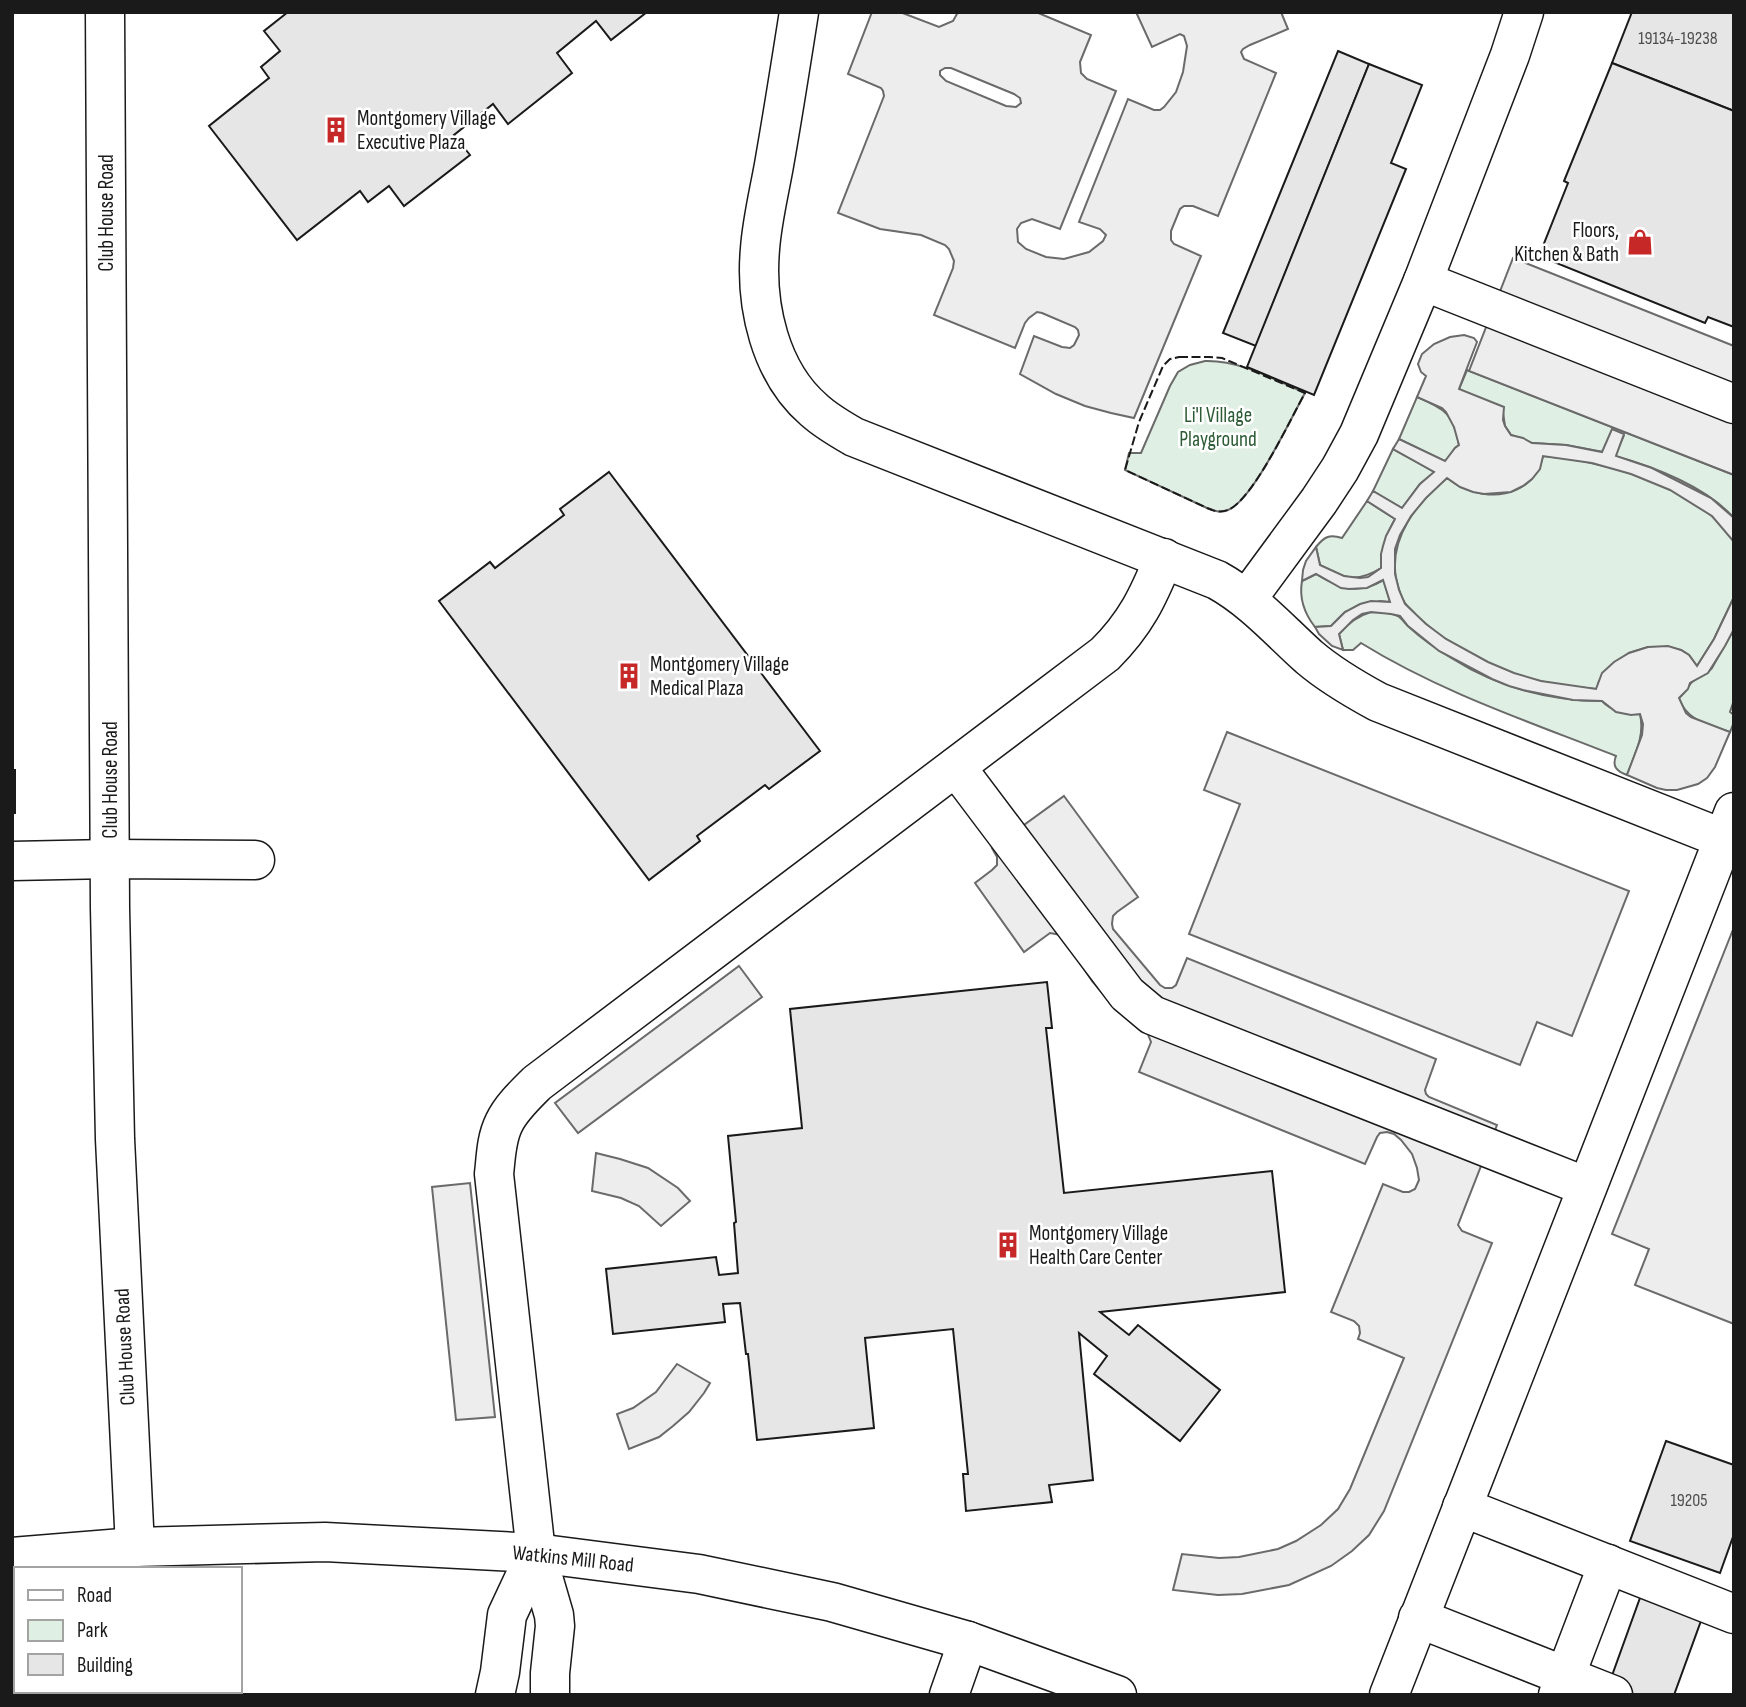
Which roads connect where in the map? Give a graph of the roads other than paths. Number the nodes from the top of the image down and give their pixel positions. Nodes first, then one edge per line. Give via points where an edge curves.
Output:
1 (105, 12) edge
2 (799, 12) edge
3 (1524, 12) edge
4 (1423, 281) junction
5 (1734, 404) edge
6 (1164, 558) junction
7 (1247, 599) junction
8 (956, 767) junction
9 (1730, 831) edge
10 (110, 859) junction
11 (255, 860) dead end
12 (12, 862) edge
13 (1587, 1187) junction
14 (1462, 1507) junction
15 (135, 1547) junction
16 (537, 1553) junction
17 (12, 1557) edge
18 (1608, 1564) junction
19 (1734, 1614) edge
20 (1418, 1618) junction
21 (968, 1641) junction
22 (1561, 1685) edge
23 (495, 1695) edge
24 (550, 1695) edge
25 (949, 1695) edge
26 (1117, 1695) edge
27 (1389, 1695) edge
28 (1613, 1695) edge

1 - 10 street, Club House Road
2 - 6 street via 758,268 775,355 798,394 854,437
3 - 4 street
4 - 5 street
4 - 7 street via 1340,469
6 - 7 street via 1217,580
6 - 8 street via 1140,612 1118,641
7 - 9 street via 1311,658 1378,702
8 - 13 street via 1127,994 1152,1016
8 - 16 street via 537,1083 504,1123 494,1174
9 - 13 street
10 - 11 street
10 - 12 street
10 - 15 street, Club House Road via 115,1139
13 - 14 street
14 - 18 street
14 - 20 street
15 - 16 street, Watkins Mill Road via 325,1542
15 - 17 street, Watkins Mill Road
16 - 21 street, Watkins Mill Road via 699,1574 832,1602
16 - 23 street via 507,1615
16 - 24 street via 554,1615
18 - 19 street
18 - 22 street
20 - 22 street
20 - 27 street
21 - 25 street
21 - 26 street, Watkins Mill Road
22 - 28 street

